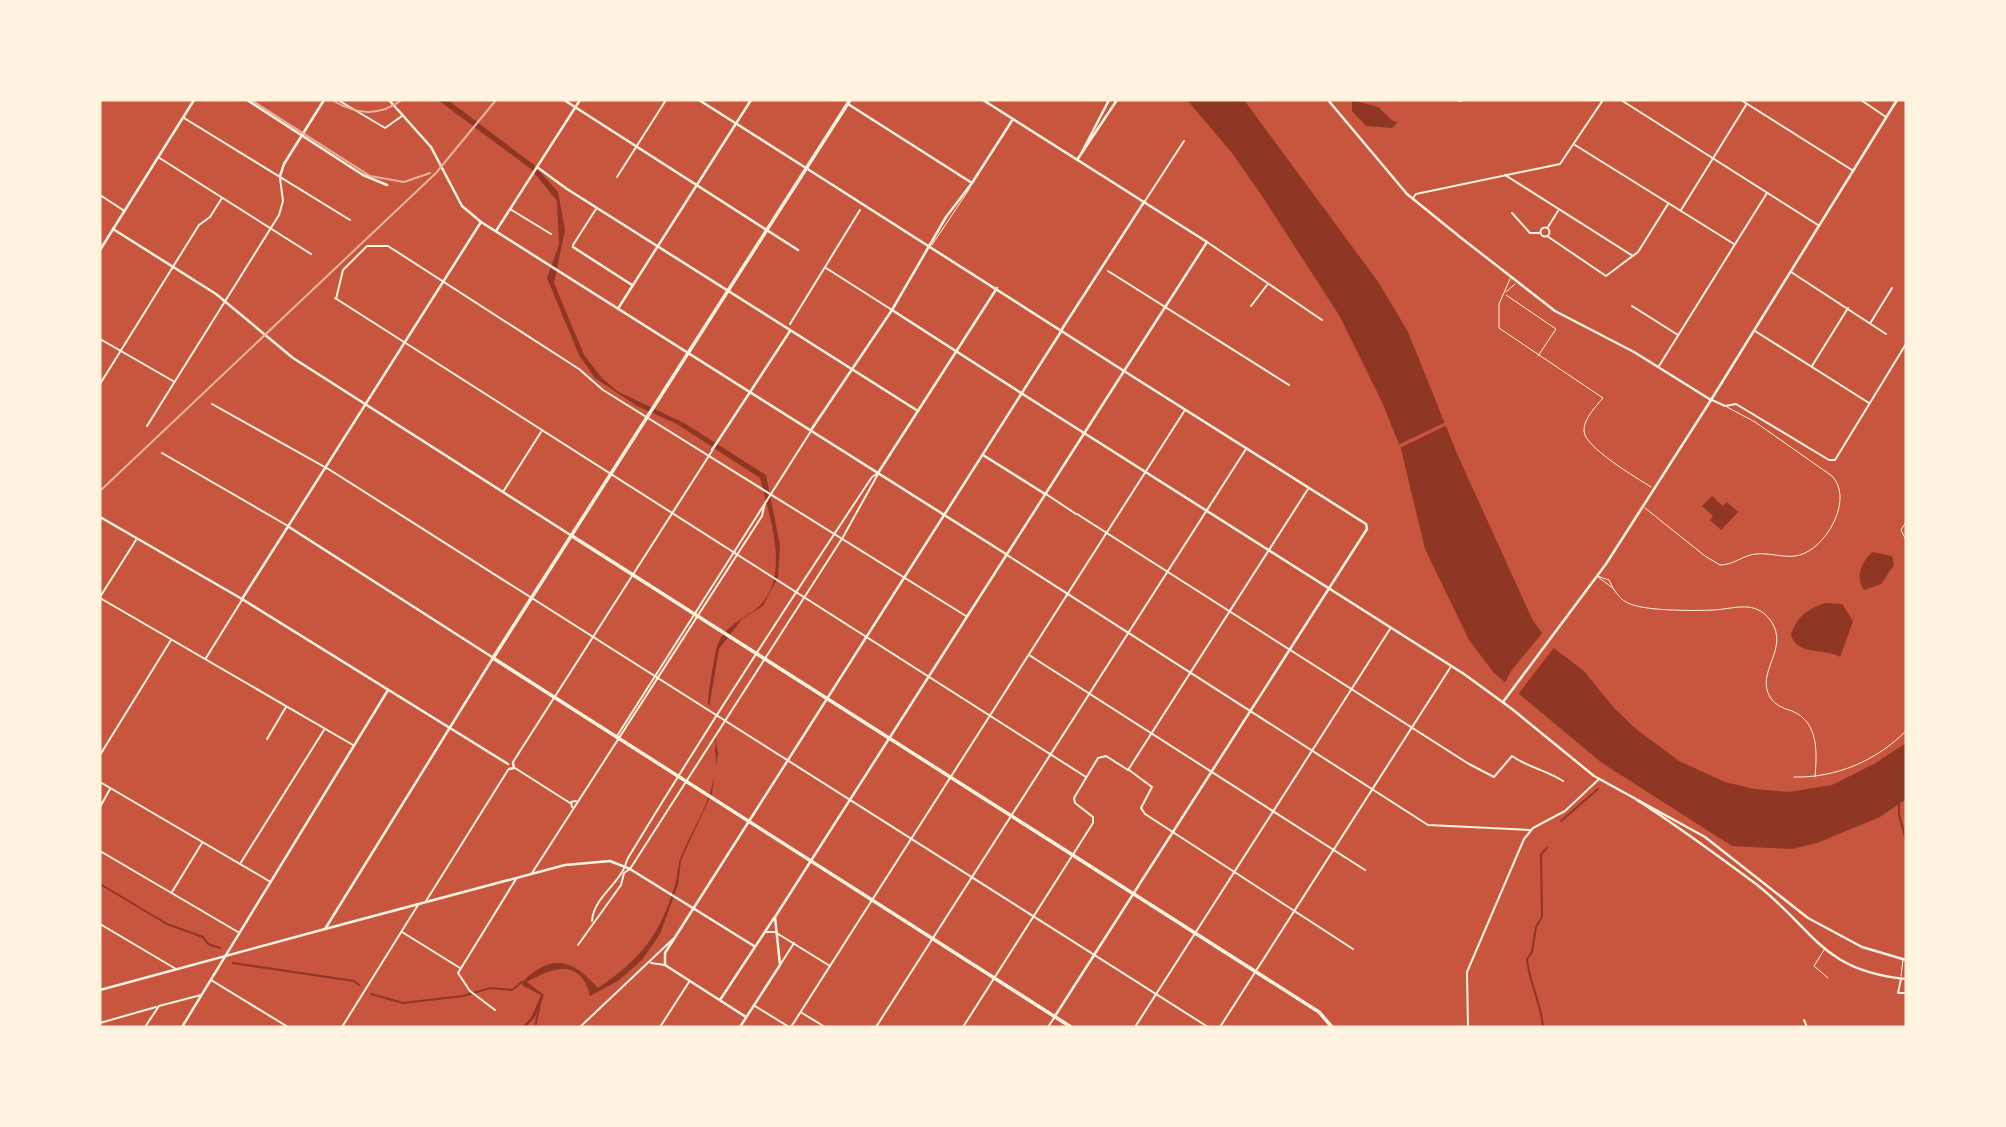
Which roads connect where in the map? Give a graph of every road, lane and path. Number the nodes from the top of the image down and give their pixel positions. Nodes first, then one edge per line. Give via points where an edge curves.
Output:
1 (194, 100) edge
2 (247, 100) edge
3 (324, 100) edge
4 (338, 100) edge
5 (389, 100) edge
6 (564, 100) edge
7 (580, 100) edge
8 (666, 100) edge
9 (699, 100) edge
10 (751, 100) edge
11 (983, 100) edge
12 (1109, 100) edge
13 (1117, 100) edge
14 (1328, 100) edge
15 (1465, 100) edge
16 (1603, 100) edge
17 (1621, 100) edge
18 (1741, 100) edge
19 (1861, 100) edge
20 (1897, 100) edge
21 (1458, 101) edge
22 (848, 102) edge
23 (1747, 103) junction
24 (575, 107) junction
25 (402, 115) junction
26 (183, 117) junction
27 (1886, 117) junction
28 (1013, 119) junction
29 (736, 123) junction
30 (303, 134) junction
31 (1184, 141) dead end
32 (1574, 144) junction
33 (636, 146) junction
34 (1082, 153) junction
35 (158, 157) junction
36 (1713, 158) junction
37 (1077, 160) junction
38 (537, 167) junction
39 (807, 168) junction
40 (1853, 170) junction
41 (1505, 175) junction
42 (280, 177) junction
43 (617, 177) dead end
44 (972, 183) junction
45 (387, 185) dead end
46 (696, 186) junction
47 (1767, 193) junction
48 (100, 195) edge
49 (222, 198) junction
50 (1412, 199) junction
51 (1144, 202) junction
52 (1668, 203) junction
53 (597, 208) junction
54 (510, 209) junction
55 (1559, 209) junction
56 (860, 210) dead end
57 (124, 211) junction
58 (1681, 211) junction
59 (1512, 213) dead end
60 (350, 220) dead end
61 (481, 222) junction
62 (1819, 225) junction
63 (270, 228) junction
64 (1548, 228) junction
65 (113, 229) junction
66 (767, 230) junction
67 (496, 231) junction
68 (1541, 233) junction
69 (551, 234) dead end
70 (1547, 236) junction
71 (1206, 242) junction
72 (1735, 245) junction
73 (930, 246) junction
74 (573, 247) joint
75 (657, 247) junction
76 (100, 250) edge
77 (798, 250) dead end
78 (311, 254) dead end
79 (1634, 257) junction
80 (173, 267) junction
81 (825, 268) junction
82 (1108, 271) dead end
83 (1791, 272) junction
84 (1511, 277) junction
85 (1517, 281) junction
86 (443, 282) junction
87 (633, 285) junction
88 (1267, 285) junction
89 (996, 288) junction
90 (1892, 288) dead end
91 (727, 292) junction
92 (1504, 294) junction
93 (225, 301) junction
94 (1251, 306) dead end
95 (1632, 306) dead end
96 (619, 307) junction
97 (1166, 307) junction
98 (1849, 308) junction
99 (892, 310) junction
100 (1322, 320) dead end
101 (1871, 323) junction
102 (790, 324) dead end
103 (1062, 330) junction
104 (1754, 330) junction
105 (790, 331) junction
106 (1886, 334) dead end
107 (1679, 335) junction
108 (100, 339) edge
109 (404, 343) junction
110 (1906, 344) edge
111 (120, 351) junction
112 (956, 351) junction
113 (689, 352) junction
114 (1538, 356) junction
115 (1659, 367) junction
116 (1812, 367) junction
117 (853, 370) junction
118 (1124, 371) junction
119 (174, 382) junction
120 (100, 384) edge
121 (1289, 385) dead end
122 (751, 391) junction
123 (1021, 393) junction
124 (1711, 400) junction
125 (1869, 403) junction
126 (212, 404) dead end
127 (366, 404) junction
128 (1725, 406) junction
129 (1185, 410) junction
130 (918, 411) junction
131 (650, 414) junction
132 (147, 426) dead end
133 (811, 430) junction
134 (542, 431) junction
135 (1085, 432) junction
136 (1247, 449) junction
137 (711, 452) junction
138 (162, 453) dead end
139 (983, 455) junction
140 (326, 468) junction
141 (1146, 471) junction
142 (878, 473) junction
143 (611, 475) junction
144 (1309, 488) junction
145 (1654, 488) junction
146 (503, 492) junction
147 (770, 492) junction
148 (1045, 494) junction
149 (765, 503) junction
150 (1642, 506) junction
151 (1207, 511) junction
152 (671, 514) junction
153 (944, 516) junction
154 (100, 517) edge
155 (1906, 522) edge
156 (289, 527) junction
157 (836, 532) junction
158 (1106, 533) junction
159 (572, 536) junction
160 (843, 537) junction
161 (137, 539) junction
162 (1906, 540) edge
163 (1268, 550) junction
164 (732, 552) junction
165 (1006, 554) junction
166 (736, 555) junction
167 (1168, 572) junction
168 (633, 575) junction
169 (905, 576) junction
170 (1597, 576) junction
171 (1613, 588) junction
172 (1329, 589) junction
173 (797, 594) junction
174 (1068, 594) junction
175 (100, 598) edge
176 (531, 598) junction
177 (803, 598) junction
178 (243, 599) junction
179 (1229, 611) junction
180 (695, 614) junction
181 (967, 617) junction
182 (1391, 628) junction
183 (1129, 633) junction
184 (593, 636) junction
185 (866, 637) junction
186 (171, 639) junction
187 (1290, 650) junction
188 (758, 654) junction
189 (1028, 655) junction
190 (493, 658) junction
191 (205, 659) junction
192 (765, 659) junction
193 (1450, 668) junction
194 (1190, 672) junction
195 (656, 675) junction
196 (928, 677) junction
197 (1351, 689) junction
198 (388, 691) junction
199 (1090, 694) junction
200 (554, 696) junction
201 (827, 698) junction
202 (1503, 702) junction
203 (286, 706) junction
204 (1251, 711) junction
205 (719, 715) junction
206 (989, 716) junction
207 (726, 720) junction
208 (1412, 727) junction
209 (449, 728) junction
210 (325, 729) junction
211 (1906, 731) edge
212 (1150, 733) junction
213 (617, 737) junction
214 (267, 739) dead end
215 (889, 739) junction
216 (354, 746) junction
217 (1312, 750) junction
218 (100, 755) edge
219 (1050, 755) junction
220 (788, 759) junction
221 (513, 763) junction
222 (508, 764) junction
223 (514, 768) junction
224 (509, 769) junction
225 (1128, 769) junction
226 (1212, 772) junction
227 (680, 776) junction
228 (1815, 776) junction
229 (949, 777) junction
230 (1086, 777) junction
231 (1794, 777) dead end
232 (1599, 779) junction
233 (687, 781) junction
234 (1563, 781) dead end
235 (100, 782) edge
236 (111, 788) junction
237 (1373, 789) junction
238 (1628, 795) junction
239 (850, 800) junction
240 (576, 801) junction
241 (570, 803) junction
242 (100, 807) edge
243 (573, 807) junction
244 (1273, 811) junction
245 (1012, 816) junction
246 (749, 821) junction
247 (1531, 830) junction
248 (1173, 833) junction
249 (911, 838) junction
250 (202, 842) junction
251 (1334, 850) junction
252 (100, 851) edge
253 (1073, 856) junction
254 (811, 860) junction
255 (240, 864) junction
256 (624, 865) junction
257 (630, 869) junction
258 (1365, 870) dead end
259 (1234, 872) junction
260 (531, 873) junction
261 (516, 878) junction
262 (972, 878) junction
263 (270, 881) junction
264 (171, 893) junction
265 (1134, 894) junction
266 (872, 899) junction
267 (426, 901) junction
268 (419, 904) junction
269 (693, 908) junction
270 (1295, 911) junction
271 (1033, 916) junction
272 (775, 917) junction
273 (592, 922) junction
274 (100, 924) edge
275 (325, 929) junction
276 (401, 932) junction
277 (678, 932) junction
278 (774, 932) junction
279 (239, 933) junction
280 (1195, 933) junction
281 (760, 938) junction
282 (933, 938) junction
283 (794, 943) junction
284 (578, 945) dead end
285 (754, 946) junction
286 (1353, 948) dead end
287 (1824, 950) junction
288 (225, 956) junction
289 (1095, 956) junction
290 (1905, 960) edge
291 (665, 965) junction
292 (780, 965) junction
293 (830, 965) junction
294 (644, 967) junction
295 (461, 968) junction
296 (177, 969) junction
297 (1256, 972) junction
298 (994, 978) junction
299 (1828, 978) dead end
300 (1901, 978) junction
301 (1906, 979) edge
302 (211, 980) junction
303 (690, 981) junction
304 (100, 990) edge
305 (1906, 993) edge
306 (1156, 994) junction
307 (202, 995) junction
308 (720, 1000) junction
309 (754, 1005) junction
310 (159, 1006) junction
311 (495, 1010) dead end
312 (801, 1012) junction
313 (747, 1017) junction
314 (1055, 1017) junction
315 (1804, 1020) dead end
316 (100, 1023) edge
317 (145, 1027) edge
318 (182, 1027) edge
319 (288, 1027) edge
320 (342, 1027) edge
321 (580, 1027) edge
322 (660, 1027) edge
323 (740, 1027) edge
324 (790, 1027) edge
325 (825, 1027) edge
326 (876, 1027) edge
327 (963, 1027) edge
328 (1048, 1027) edge
329 (1071, 1027) edge
330 (1135, 1027) edge
331 (1208, 1027) edge
332 (1220, 1027) edge
333 (1332, 1027) edge
334 (1468, 1027) edge
335 (1807, 1027) edge

1 - 26 street
2 - 30 street
3 - 30 street
4 - 25 street via 385,128
5 - 25 street
6 - 24 street
7 - 24 street
8 - 33 street
9 - 29 street
10 - 29 street
11 - 28 street
12 - 34 street
13 - 34 street
14 - 50 street
15 - 21 street
16 - 32 street
17 - 36 street
18 - 23 street
19 - 27 street
20 - 27 street
22 - 39 main road
22 - 44 street
23 - 36 street
23 - 40 street
24 - 33 street
24 - 38 street
25 - 61 street via 430,147 462,206
26 - 35 street
26 - 42 street
27 - 40 street
28 - 37 street
28 - 44 street
29 - 39 street
29 - 46 street
30 - 42 street
30 - 45 street via 363,175
31 - 51 street
32 - 41 street via 1560,164
32 - 52 street
33 - 43 street
33 - 46 street
34 - 37 street
35 - 49 street
35 - 57 street
36 - 47 street
36 - 58 street
37 - 51 street
38 - 53 street
38 - 54 street
39 - 66 main road
39 - 73 street
40 - 62 street
41 - 50 street via 1416,194
41 - 55 street
42 - 60 street
42 - 63 street via 282,206
44 - 73 street
46 - 66 street
46 - 75 street
47 - 62 street
47 - 72 street
48 - 57 street
49 - 63 street
49 - 80 street via 210,217 198,225
50 - 84 street
51 - 71 street
51 - 103 street
52 - 58 street
52 - 79 street
53 - 74 street
53 - 75 street
54 - 67 street
54 - 69 street
55 - 64 street
55 - 79 street
56 - 81 street
57 - 65 street
58 - 72 street
59 - 68 street via 1530,233
61 - 67 street
61 - 86 street
62 - 83 street
63 - 78 street
63 - 93 street
64 - 68 street
64 - 70 street
65 - 76 street
65 - 80 street
66 - 77 street
66 - 91 main road
67 - 96 street
68 - 70 street
70 - 79 street via 1606,276
71 - 88 street
71 - 97 street
72 - 107 street
73 - 89 street
73 - 99 street
74 - 87 street
75 - 87 street
75 - 91 street
80 - 93 street
80 - 111 street
81 - 99 street
81 - 102 street
82 - 97 street
83 - 98 street
83 - 104 street
84 - 85 street
84 - 92 lane
85 - 92 lane
85 - 115 street via 1565,317
86 - 109 street
86 - 109 street via 387,246 371,244 343,270 335,299
86 - 131 street via 579,369 603,390
87 - 96 street
88 - 94 street
88 - 100 street
89 - 103 street
89 - 112 street
90 - 101 street
91 - 105 street
91 - 113 main road
92 - 114 lane via 1497,317 1499,328
92 - 114 lane via 1556,329
93 - 119 street
93 - 127 street via 274,344
95 - 107 street
96 - 113 street
97 - 118 street
97 - 121 street
98 - 101 street
98 - 116 street
99 - 112 street
99 - 117 street
101 - 106 street
103 - 118 street
103 - 123 street
104 - 116 street
104 - 124 street
105 - 117 street
105 - 122 street
107 - 115 street
108 - 111 street
109 - 127 street
109 - 134 street
110 - 125 street
111 - 119 street
111 - 120 street
112 - 123 street
112 - 130 street
113 - 122 street
113 - 131 main road
114 - 145 lane via 1603,398 1585,425 1585,438
115 - 124 street
116 - 125 street
117 - 130 street
117 - 133 street
118 - 129 street
118 - 135 street
119 - 132 street
122 - 133 street
122 - 137 street
123 - 135 street
123 - 139 street
124 - 128 street
124 - 145 street
125 - 128 street via 1838,458 1829,460 1736,404
126 - 140 street
127 - 140 street
127 - 146 street
128 - 150 lane via 1766,429 1835,479 1840,510 1814,547 1796,556 1759,553 1720,565
129 - 136 street
129 - 141 street
130 - 142 street
131 - 137 street
131 - 143 main road
133 - 142 street
133 - 147 street
134 - 143 street
134 - 146 street
135 - 141 street
135 - 148 street
136 - 144 street
136 - 151 street
137 - 147 street
137 - 152 street
138 - 156 street
139 - 148 street
139 - 153 street
140 - 156 street
140 - 176 street
141 - 151 street
141 - 158 street
142 - 153 street
142 - 157 street
142 - 160 street
143 - 152 street
143 - 159 main road
144 - 163 street
144 - 172 street via 1366,524 1366,533
145 - 150 street
146 - 159 street
147 - 149 street
147 - 157 street
148 - 158 street
148 - 165 street
149 - 164 street
149 - 166 street via 762,516
150 - 170 street
151 - 163 street
151 - 167 street
152 - 164 street
152 - 168 street
153 - 165 street
153 - 169 street
154 - 161 street
155 - 162 lane via 1901,530
156 - 178 street
156 - 190 street
157 - 160 street
157 - 173 street
158 - 167 street
158 - 174 street
159 - 168 main road
159 - 176 main road
160 - 169 street
160 - 177 street
161 - 175 street
161 - 178 street
163 - 172 street
163 - 179 street
164 - 166 street
164 - 180 street
165 - 174 street
165 - 181 street
166 - 173 street
166 - 180 street
167 - 179 street
167 - 183 street
168 - 180 main road
168 - 184 street
169 - 181 street
169 - 185 street
170 - 171 lane
170 - 171 lane via 1609,580
170 - 202 street
171 - 228 lane via 1623,600 1638,606 1709,611 1742,606 1765,614 1778,643 1767,676 1768,691 1776,704 1798,714 1811,728 1816,744
172 - 182 street
172 - 187 street
173 - 177 street
173 - 188 street
174 - 183 street
174 - 189 street
175 - 186 street
176 - 184 street
176 - 190 main road
177 - 185 street
177 - 192 street
178 - 191 street
178 - 198 street
179 - 187 street
179 - 194 street
180 - 188 main road
180 - 195 street
181 - 196 street
182 - 193 street
182 - 197 street
183 - 194 street
183 - 199 street
184 - 195 street
184 - 200 street
185 - 196 street
185 - 201 street
186 - 191 street
186 - 218 street
187 - 197 street
187 - 204 street
188 - 192 main road
188 - 205 street
189 - 199 street
189 - 206 street
190 - 200 main road
190 - 209 street
191 - 203 street
192 - 201 main road
192 - 207 street
193 - 202 street
193 - 208 street
194 - 204 street
194 - 212 street
195 - 205 street
195 - 213 street
196 - 206 street
196 - 215 street
197 - 208 street
197 - 217 street
198 - 209 street
198 - 216 street
199 - 212 street
199 - 219 street
200 - 213 main road
200 - 221 street
201 - 215 main road
201 - 220 street
202 - 232 street
203 - 210 street
203 - 214 street
204 - 217 street
204 - 226 street
205 - 207 street
205 - 227 street
206 - 219 street
206 - 229 street
207 - 220 street
207 - 233 street
208 - 234 street via 1496,777 1512,756
208 - 237 street
209 - 222 street
209 - 275 street
210 - 216 street
210 - 255 street
211 - 228 lane via 1872,758
212 - 225 street
212 - 226 street
213 - 227 main road
213 - 240 street
215 - 229 main road
215 - 239 street
216 - 263 street
217 - 237 street
217 - 244 street
219 - 230 street
219 - 245 street
220 - 239 street
220 - 246 street
221 - 222 street
221 - 223 street
222 - 224 street
223 - 224 street
223 - 241 street
224 - 267 street
225 - 230 street via 1103,756
225 - 248 street via 1152,787 1141,807 1143,812
226 - 244 street
226 - 248 street
227 - 233 main road
227 - 256 street
228 - 231 lane
229 - 245 main road
229 - 249 street
230 - 253 street via 1074,801 1094,819
232 - 238 street
232 - 247 street via 1565,811
233 - 246 main road
233 - 257 street
235 - 236 street
236 - 242 street
236 - 250 street
237 - 247 street via 1432,827
237 - 251 street
238 - 287 street via 1755,884
238 - 290 street via 1705,837 1826,930
239 - 249 street
239 - 254 street
240 - 241 street
240 - 243 street
241 - 243 street
243 - 260 street
244 - 251 street
244 - 259 street
245 - 253 main road
245 - 262 street
246 - 254 main road
246 - 269 street
247 - 334 street via 1469,964 1465,984
248 - 259 street
248 - 265 street
249 - 262 street
249 - 266 street
250 - 255 street
250 - 264 street
251 - 258 street
251 - 270 street
252 - 264 street
253 - 265 main road
253 - 271 street
254 - 266 main road
254 - 272 street
255 - 263 street
256 - 257 street
256 - 260 street via 607,861
256 - 273 street
257 - 269 street
257 - 273 street
259 - 270 street
259 - 280 street
260 - 261 street
261 - 267 street
261 - 295 street
262 - 271 street
262 - 282 street
263 - 279 street
264 - 279 street
265 - 280 main road
265 - 289 street
266 - 282 main road
266 - 293 street
267 - 268 street
268 - 275 street
268 - 276 street
269 - 277 street
269 - 285 street
270 - 286 street
270 - 297 street
271 - 289 street
271 - 298 street
272 - 278 street
272 - 281 street
273 - 284 street
274 - 296 street
275 - 288 street
276 - 295 street
276 - 320 street
277 - 291 street via 665,953
277 - 294 street
278 - 281 street
278 - 283 street
278 - 292 street
279 - 288 street
280 - 297 main road
280 - 306 street
281 - 285 street
282 - 298 main road
282 - 326 street
283 - 292 street
283 - 293 street
285 - 308 street
287 - 299 lane via 1814,966
287 - 300 street via 1865,971
288 - 296 street
288 - 302 street
289 - 306 street
289 - 314 street
290 - 300 lane
291 - 294 street via 655,961
291 - 303 street
292 - 309 street
293 - 312 street
294 - 321 street
295 - 311 street via 459,978
296 - 304 street
297 - 332 street
297 - 333 main road via 1319,1012
298 - 314 main road
298 - 327 street
300 - 301 street
300 - 305 street via 1898,993
302 - 307 street
302 - 319 street
303 - 308 street
303 - 322 street
306 - 330 street
306 - 331 street
307 - 310 street
307 - 318 street
308 - 313 street
309 - 313 street
309 - 324 street
310 - 316 street
310 - 317 street
312 - 324 street
312 - 325 street
313 - 323 street
314 - 328 street
314 - 329 main road
315 - 335 street

